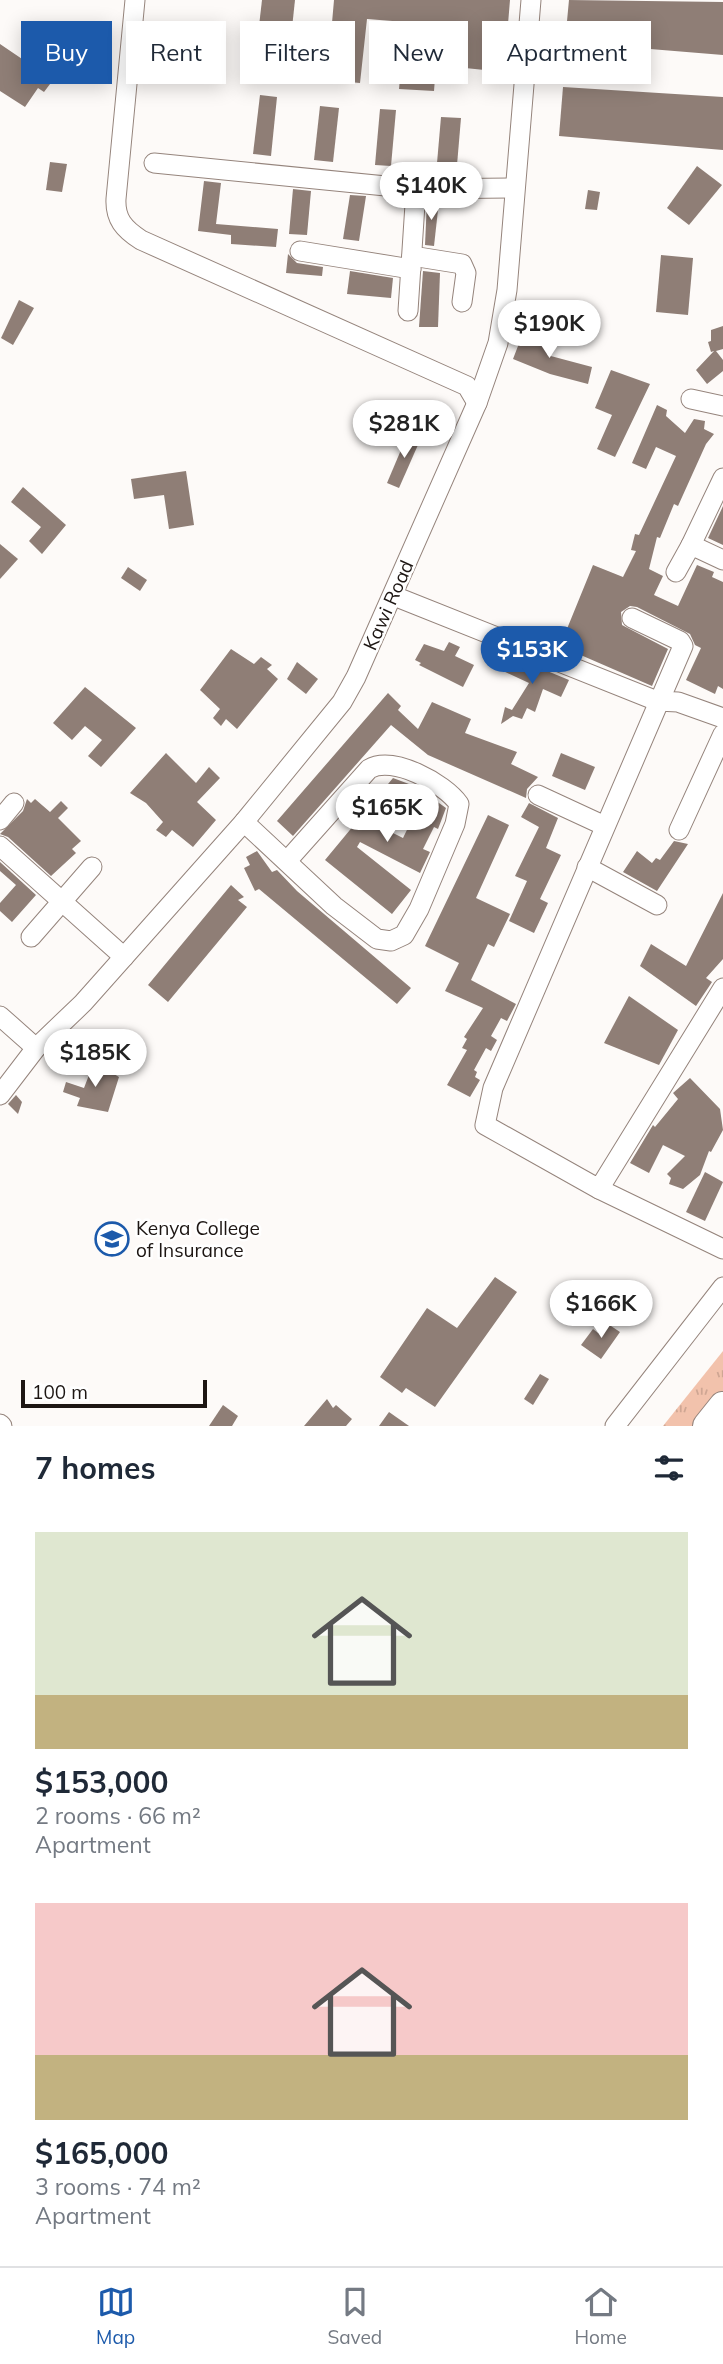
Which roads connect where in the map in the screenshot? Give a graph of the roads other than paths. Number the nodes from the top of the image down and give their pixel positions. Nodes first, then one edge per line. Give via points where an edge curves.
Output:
1 (135, 0) edge
2 (531, 0) edge
3 (154, 163) dead end
4 (514, 188) junction
5 (416, 189) junction
6 (299, 251) dead end
7 (411, 263) junction
8 (462, 302) dead end
9 (408, 311) dead end
10 (691, 399) dead end
11 (477, 402) junction
12 (723, 406) edge
13 (723, 478) edge
14 (691, 545) junction
15 (723, 561) edge
16 (676, 572) dead end
17 (394, 596) junction
18 (632, 618) dead end
19 (657, 701) junction
20 (723, 719) edge
21 (723, 734) edge
22 (538, 795) dead end
23 (14, 803) dead end
24 (0, 820) edge
25 (244, 822) junction
26 (605, 826) junction
27 (679, 830) dead end
28 (0, 846) edge
29 (288, 861) junction
30 (92, 867) dead end
31 (587, 867) junction
32 (62, 901) junction
33 (657, 905) dead end
34 (32, 937) dead end
35 (124, 957) junction
36 (723, 988) edge
37 (0, 1016) edge
38 (36, 1048) junction
39 (0, 1095) edge
40 (599, 1189) junction
41 (723, 1249) edge
42 (723, 1287) edge
43 (723, 1406) edge
44 (615, 1426) edge
45 (707, 1426) edge

1 - 11 street via 116,199 124,228 141,240 467,386
2 - 4 street, Kawi Road
3 - 5 street
4 - 5 street
4 - 11 street, Kawi Road via 498,343
5 - 7 street
6 - 7 street
7 - 8 street via 462,264 466,273
7 - 9 street
10 - 12 street
11 - 17 street, Kawi Road
13 - 14 street
14 - 15 street
14 - 16 street
17 - 19 street
17 - 25 street, Kawi Road via 342,702
18 - 19 street via 680,640 683,646
19 - 20 street via 678,702
19 - 26 street
21 - 27 street
22 - 26 street
23 - 24 street
25 - 29 street
25 - 35 street, Kawi Road
26 - 31 street
28 - 32 street
29 - 29 street via 368,933 385,941 397,940 419,909 459,804 445,788 393,764 377,765
30 - 32 street
31 - 33 street
31 - 40 street via 493,1088 485,1125
32 - 34 street
32 - 35 street
35 - 38 street, Kawi Road
36 - 40 street
37 - 38 street
38 - 39 street, Kawi Road
40 - 41 street
42 - 44 street
43 - 45 highway

